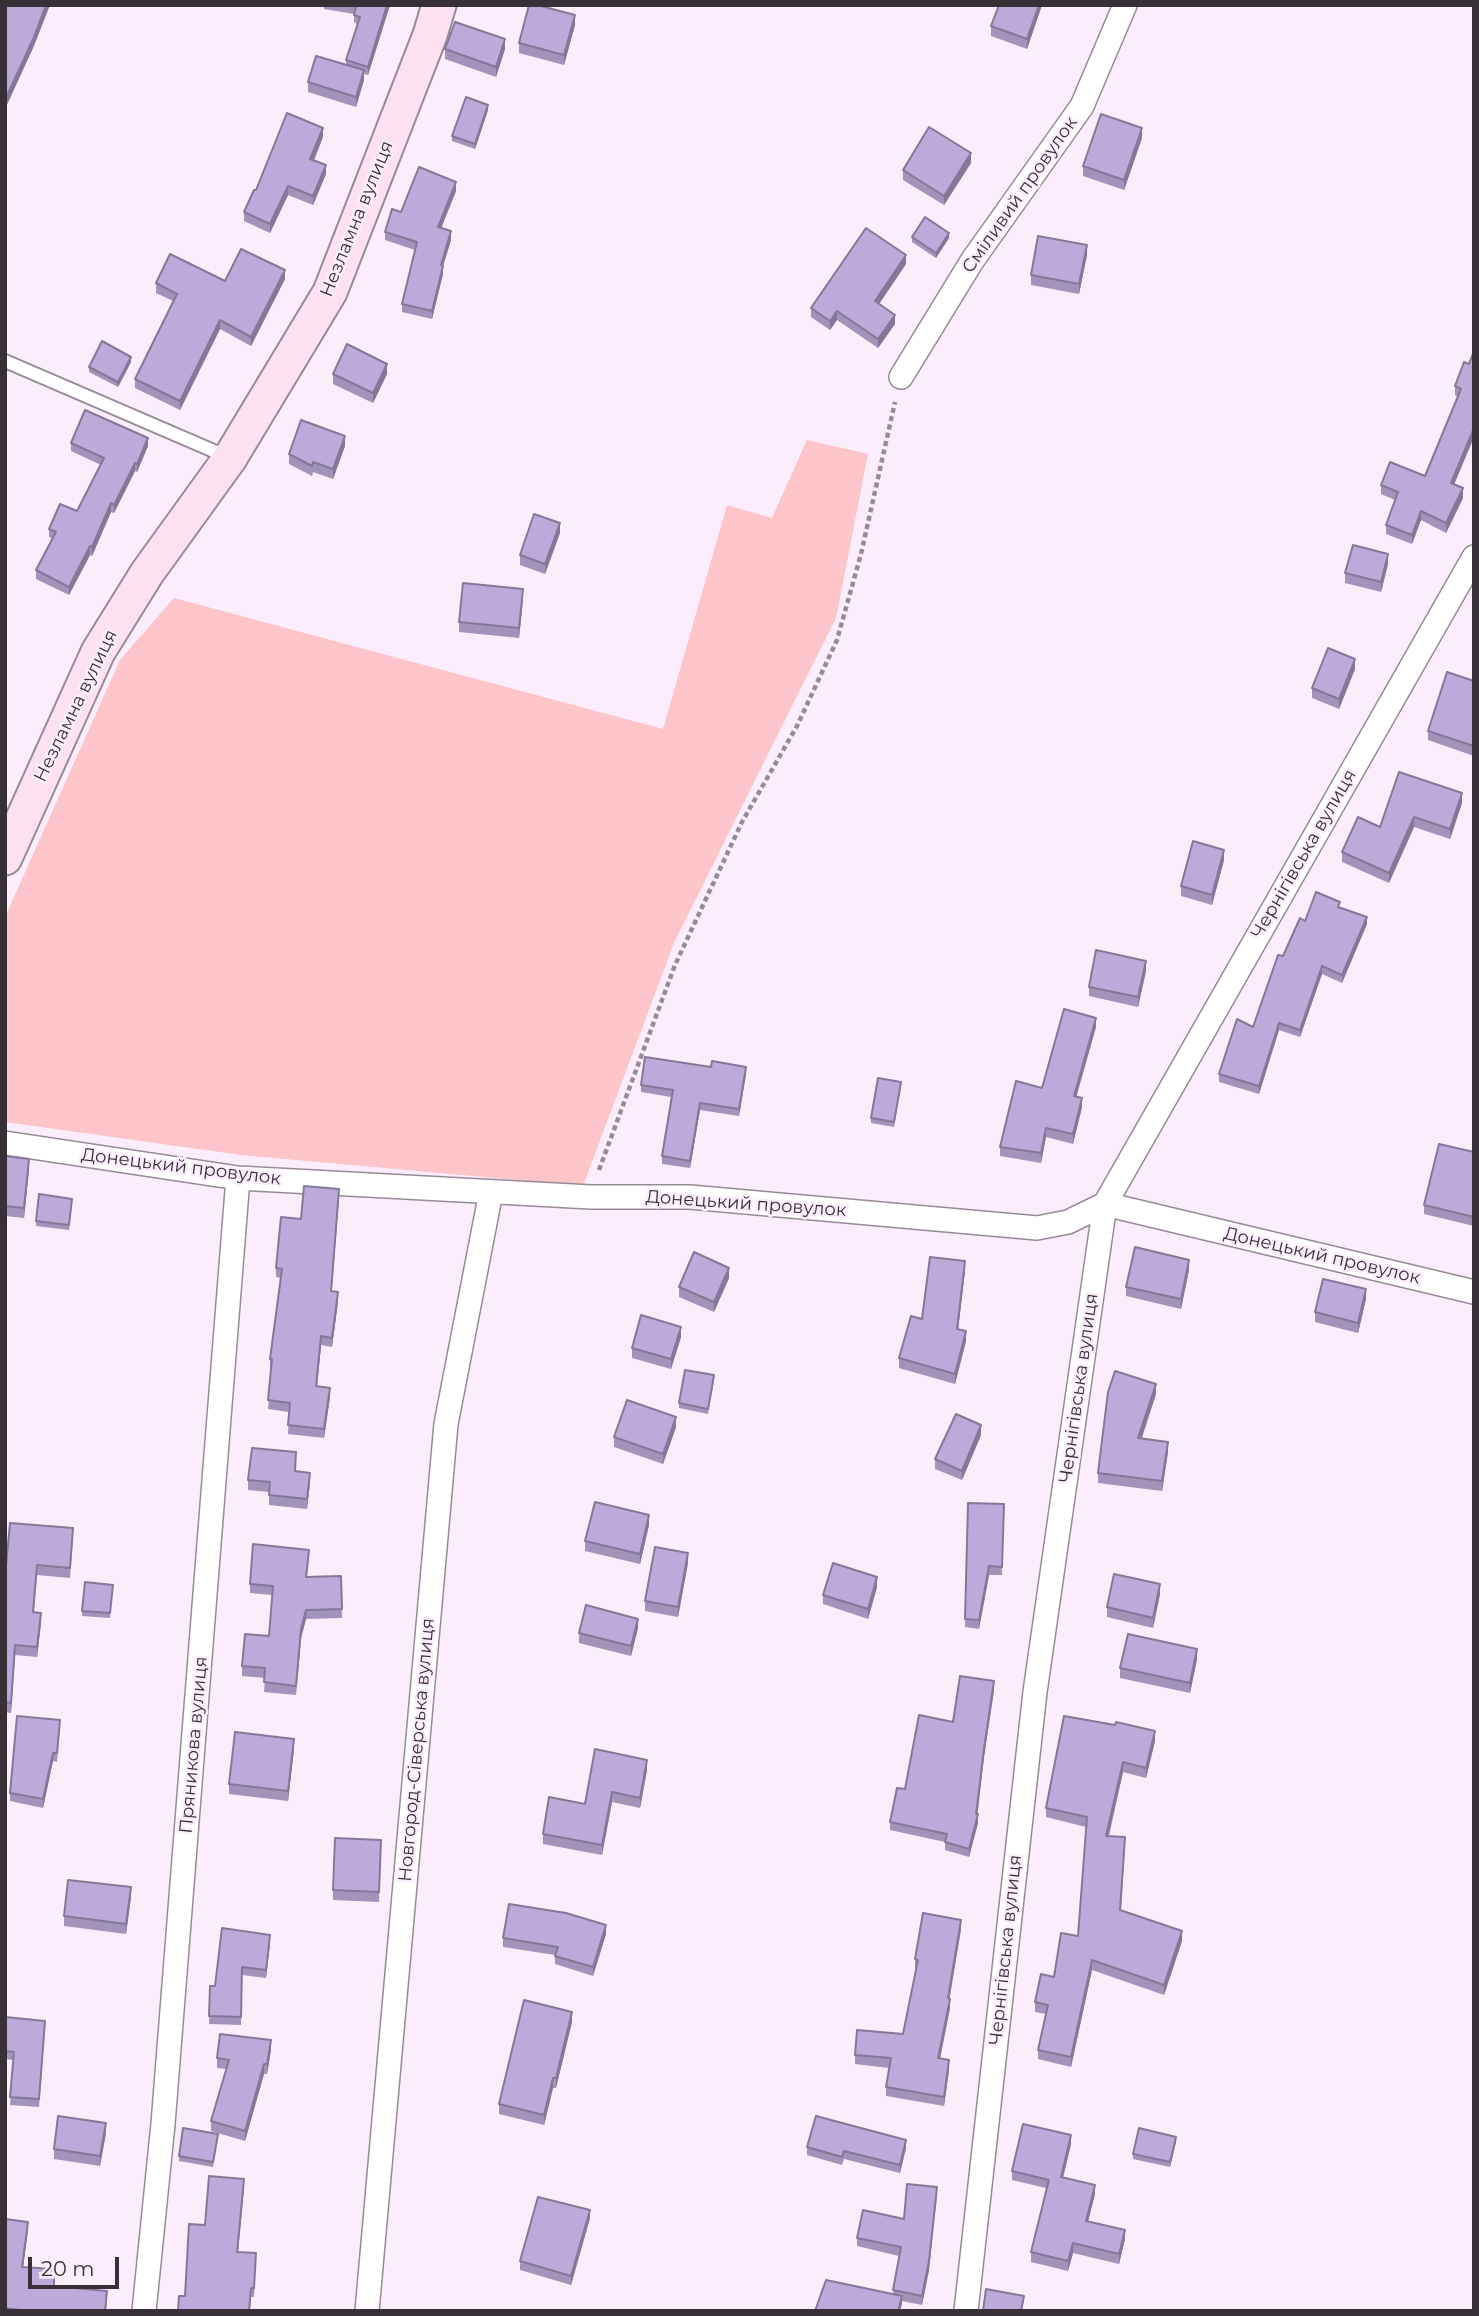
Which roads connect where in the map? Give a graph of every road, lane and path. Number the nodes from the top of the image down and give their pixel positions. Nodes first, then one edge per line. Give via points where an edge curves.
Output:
1 (439, 5) edge
2 (1125, 5) edge
3 (5, 361) edge
4 (901, 377) joint
5 (230, 458) junction
6 (1474, 557) edge
7 (5, 858) edge
8 (5, 1143) edge
9 (238, 1178) junction
10 (491, 1192) junction
11 (591, 1197) junction
12 (1105, 1204) junction
13 (1474, 1292) edge
14 (144, 2311) edge
15 (366, 2311) edge
16 (966, 2311) edge

1 - 5 street, Незламна вулиця via 330,292
2 - 4 street, Сміливий провулок via 1082,106 972,261
3 - 5 lane
4 - 11 path via 861,554 836,640 675,965
5 - 7 street, Незламна вулиця via 147,573 98,652
6 - 12 street, Чернігівська вулиця
8 - 9 street, Донецький провулок
9 - 10 street, Донецький провулок
9 - 14 street, Пряникова вулиця
10 - 11 street, Донецький провулок
10 - 15 street, Новгород-Сіверська вулиця via 446,1424
11 - 12 street, Донецький провулок via 690,1197 1037,1228 1068,1222
12 - 13 street, Донецький провулок
12 - 16 street, Чернігівська вулиця via 1035,1692

